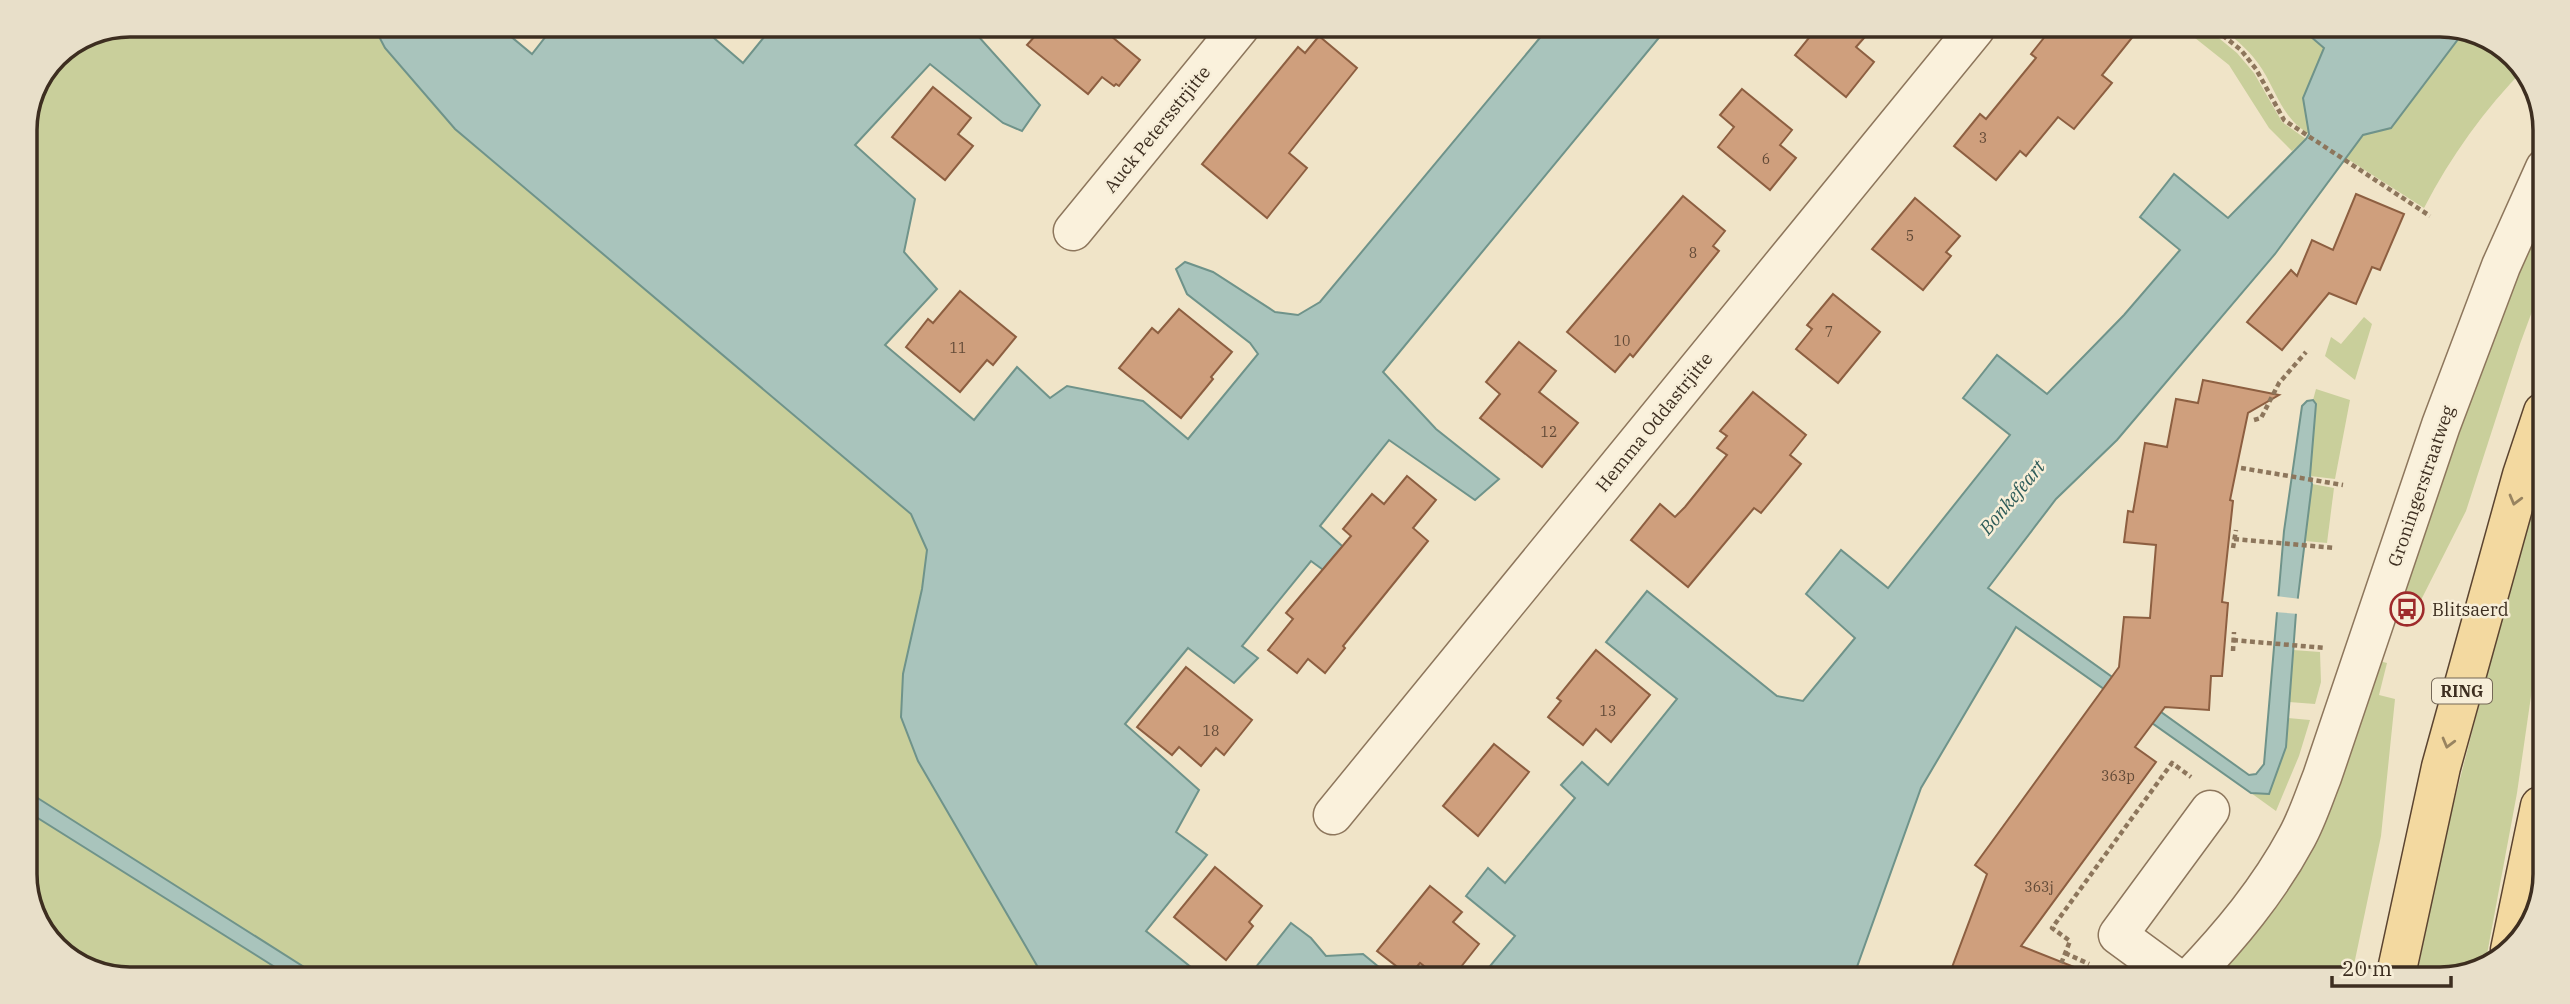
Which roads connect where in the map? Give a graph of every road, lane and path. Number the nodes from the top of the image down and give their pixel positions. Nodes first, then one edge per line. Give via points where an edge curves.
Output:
1 (1232, 37) edge
2 (1968, 37) edge
3 (2225, 37) edge
4 (2533, 195) edge
5 (2430, 216) dead end
6 (1073, 232) dead end
7 (2306, 352) dead end
8 (2254, 421) dead end
9 (2533, 442) edge
10 (2241, 468) dead end
11 (2343, 485) dead end
12 (2235, 530) dead end
13 (2234, 539) junction
14 (2234, 548) dead end
15 (2335, 548) dead end
16 (2234, 632) dead end
17 (2233, 640) junction
18 (2329, 649) dead end
19 (2233, 651) dead end
20 (2210, 810) joint
21 (1333, 815) dead end
22 (2533, 840) edge
23 (2514, 931) edge
24 (2060, 967) edge
25 (2162, 967) edge
26 (2200, 967) edge
27 (2396, 967) edge

1 - 6 street, Auck Petersstrjitte
2 - 21 street, Hemma Oddastrjitte
3 - 5 path via 2256,69 2284,120
4 - 26 street, Groningerstraatweg via 2447,409 2298,836 2266,889
7 - 8 path via 2279,383 2261,418
9 -> 27 main road, RING via 2441,767
10 - 11 path
12 - 13 path
13 - 14 path
13 - 15 path
16 - 17 path
17 - 18 path
17 - 19 path
20 - 24 path via 2219,797 2172,763 2052,928 2070,941
20 - 25 street via 2118,935
22 - 23 main road

